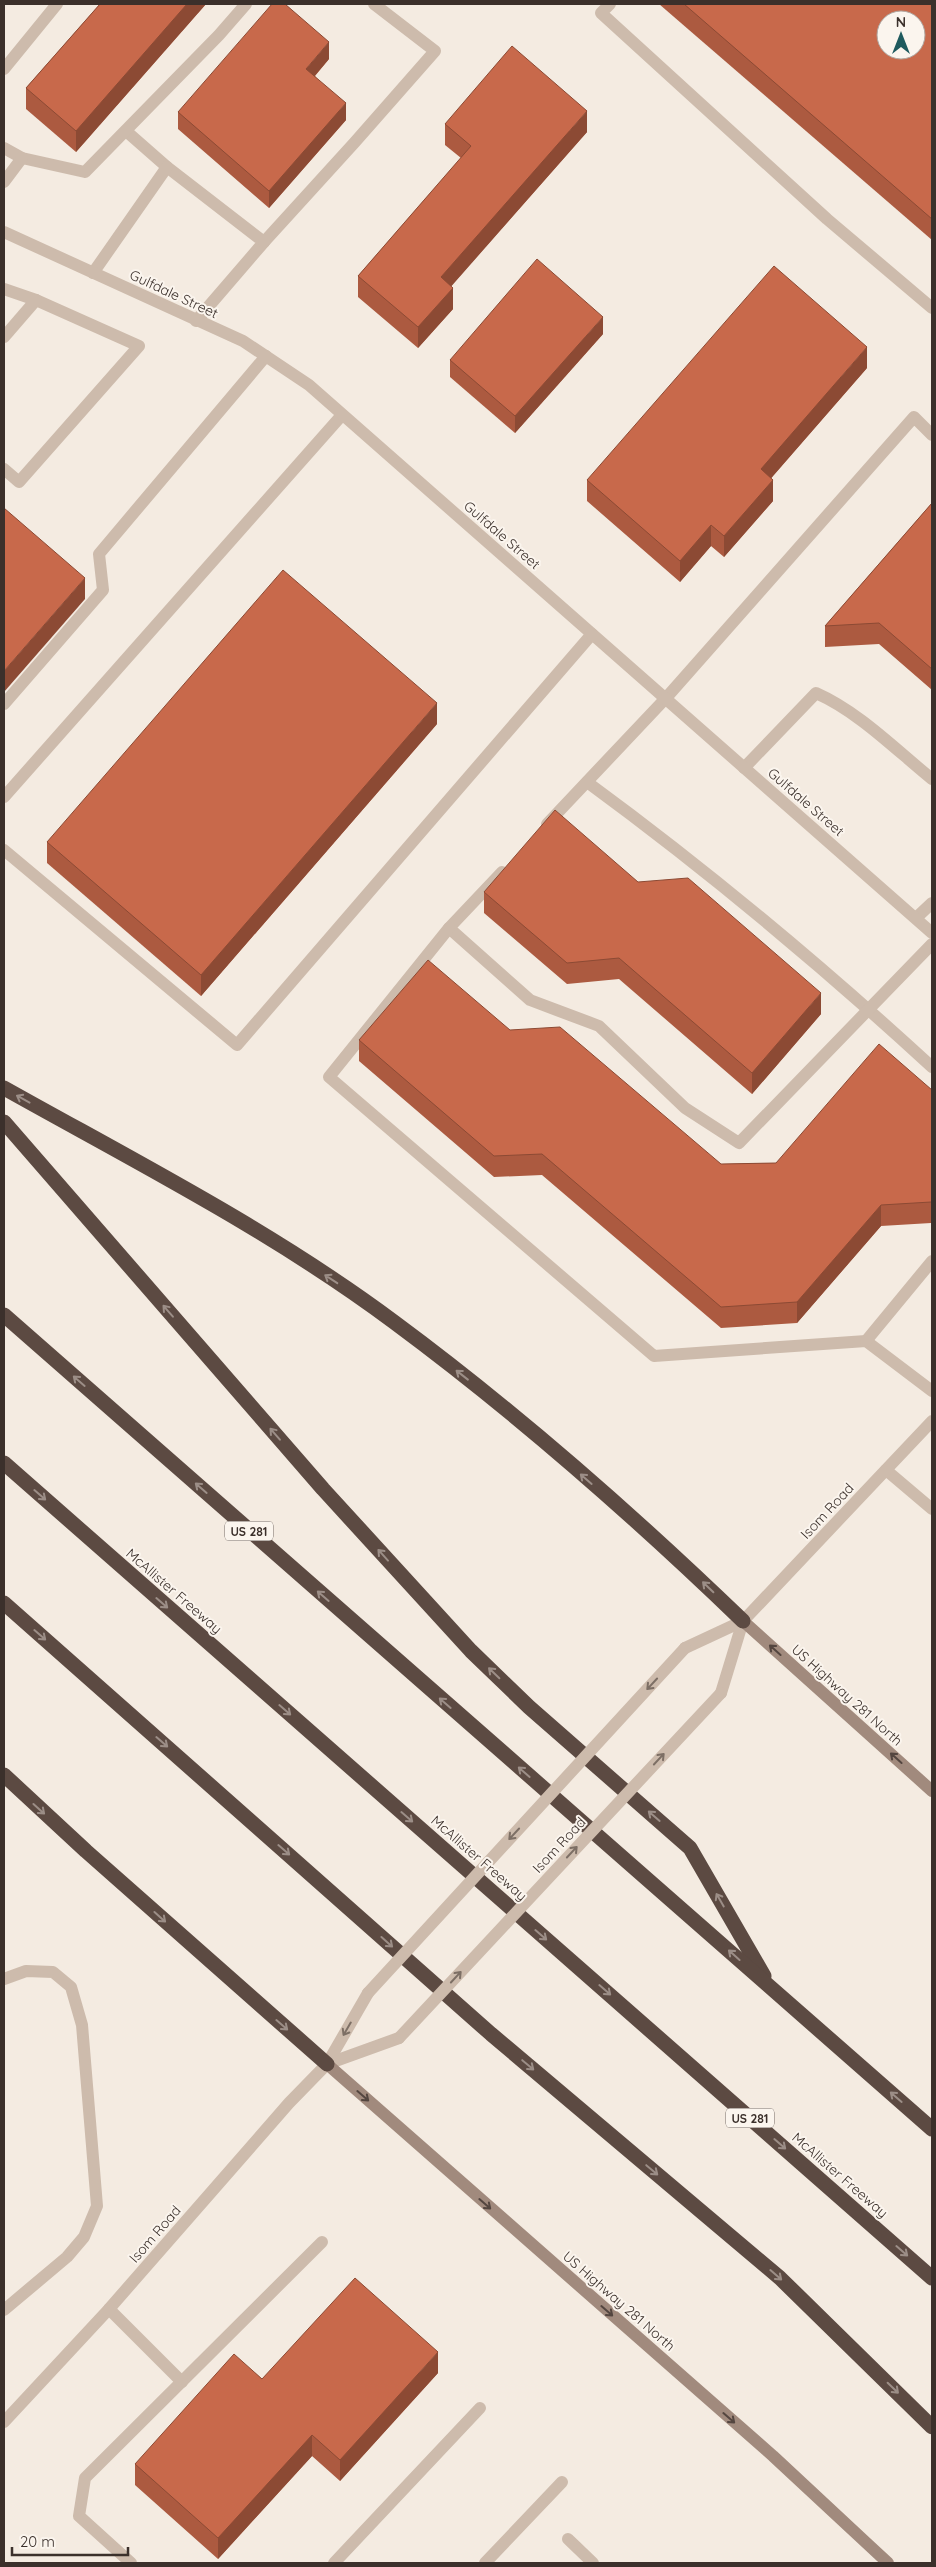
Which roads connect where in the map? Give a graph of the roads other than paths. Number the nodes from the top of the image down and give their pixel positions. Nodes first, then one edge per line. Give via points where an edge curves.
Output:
1 (57, 4) edge
2 (246, 4) edge
3 (374, 4) edge
4 (610, 4) edge
5 (4, 69) edge
6 (126, 130) junction
7 (4, 148) edge
8 (22, 158) junction
9 (167, 167) junction
10 (4, 182) edge
11 (4, 232) edge
12 (264, 242) junction
13 (93, 273) junction
14 (4, 289) edge
15 (36, 300) junction
16 (932, 308) edge
17 (196, 321) junction
18 (4, 337) edge
19 (266, 356) junction
20 (342, 415) junction
21 (932, 435) edge
22 (4, 469) edge
23 (592, 634) junction
24 (666, 698) junction
25 (4, 704) edge
26 (744, 768) junction
27 (932, 780) edge
28 (587, 782) junction
29 (4, 798) edge
30 (541, 831) edge
31 (4, 850) edge
32 (508, 866) edge
33 (932, 903) edge
34 (916, 918) junction
35 (449, 928) junction
36 (932, 932) edge
37 (932, 944) edge
38 (869, 1009) junction
39 (932, 1067) edge
40 (4, 1088) edge
41 (4, 1122) edge
42 (932, 1261) edge
43 (4, 1315) edge
44 (866, 1341) junction
45 (932, 1391) edge
46 (932, 1420) edge
47 (4, 1463) edge
48 (886, 1470) junction
49 (932, 1510) edge
50 (4, 1602) edge
51 (743, 1621) junction
52 (4, 1775) edge
53 (932, 1791) edge
54 (4, 1979) edge
55 (771, 1988) junction
56 (327, 2064) junction
57 (932, 2129) edge
58 (322, 2242) dead end
59 (932, 2278) edge
60 (109, 2309) junction
61 (4, 2310) edge
62 (182, 2382) junction
63 (480, 2408) dead end
64 (4, 2422) edge
65 (932, 2427) edge
66 (562, 2482) dead end
67 (568, 2539) dead end
68 (132, 2563) edge
69 (334, 2563) edge
70 (485, 2563) edge
71 (593, 2563) edge
72 (888, 2563) edge

1 - 5 street
2 - 6 street
3 - 12 street via 434,51
4 - 16 street via 602,13 828,219
6 - 8 street via 85,172
6 - 9 street
7 - 8 street
8 - 10 street
9 - 12 street
9 - 13 street
11 - 13 street, Gulfdale Street
12 - 17 street
13 - 17 street, Gulfdale Street
14 - 15 street
15 - 18 street
15 - 22 street via 139,346 19,482
17 - 19 street, Gulfdale Street via 243,341
19 - 20 street, Gulfdale Street via 309,385
19 - 25 street via 100,554 103,590
20 - 23 street, Gulfdale Street
20 - 29 street
21 - 24 street via 914,417
23 - 24 street, Gulfdale Street
23 - 31 street via 237,1045
24 - 26 street, Gulfdale Street
24 - 28 street
26 - 27 street via 816,693 872,730
26 - 34 street, Gulfdale Street
28 - 30 street
28 - 38 street via 672,844
32 - 35 street
33 - 34 street
34 - 36 street, Gulfdale Street
35 - 38 street via 530,1000 599,1026 685,1108 739,1143
35 - 44 street via 329,1078 654,1356
37 - 38 street
38 - 39 street
51 -> 40 highway via 559,1455 394,1321 175,1182
55 -> 41 highway via 690,1848 529,1708 471,1651 317,1482
42 - 44 street
55 -> 43 highway, US 281
44 - 45 street
46 - 48 street, Isom Road
47 -> 59 highway, McAllister Freeway / US 281
48 - 49 street
48 - 51 street, Isom Road
50 -> 65 highway via 491,2034 780,2278
53 -> 51 main road, US Highway 281 North
51 -> 56 street, Isom Road, bridge via 685,1648 368,1993
56 -> 51 street, Isom Road, bridge via 398,2038 721,1693
52 -> 56 highway via 86,1852
54 - 61 street via 26,1971 53,1972 71,1987 82,2025 97,2206 84,2237 67,2257
57 -> 55 highway, US 281
56 - 60 street, Isom Road
56 -> 72 main road, US Highway 281 North via 773,2456
58 - 62 street
60 - 62 street
60 - 64 street, Isom Road
62 - 68 street via 85,2478 79,2516
63 - 69 street
66 - 70 street
67 - 71 street

